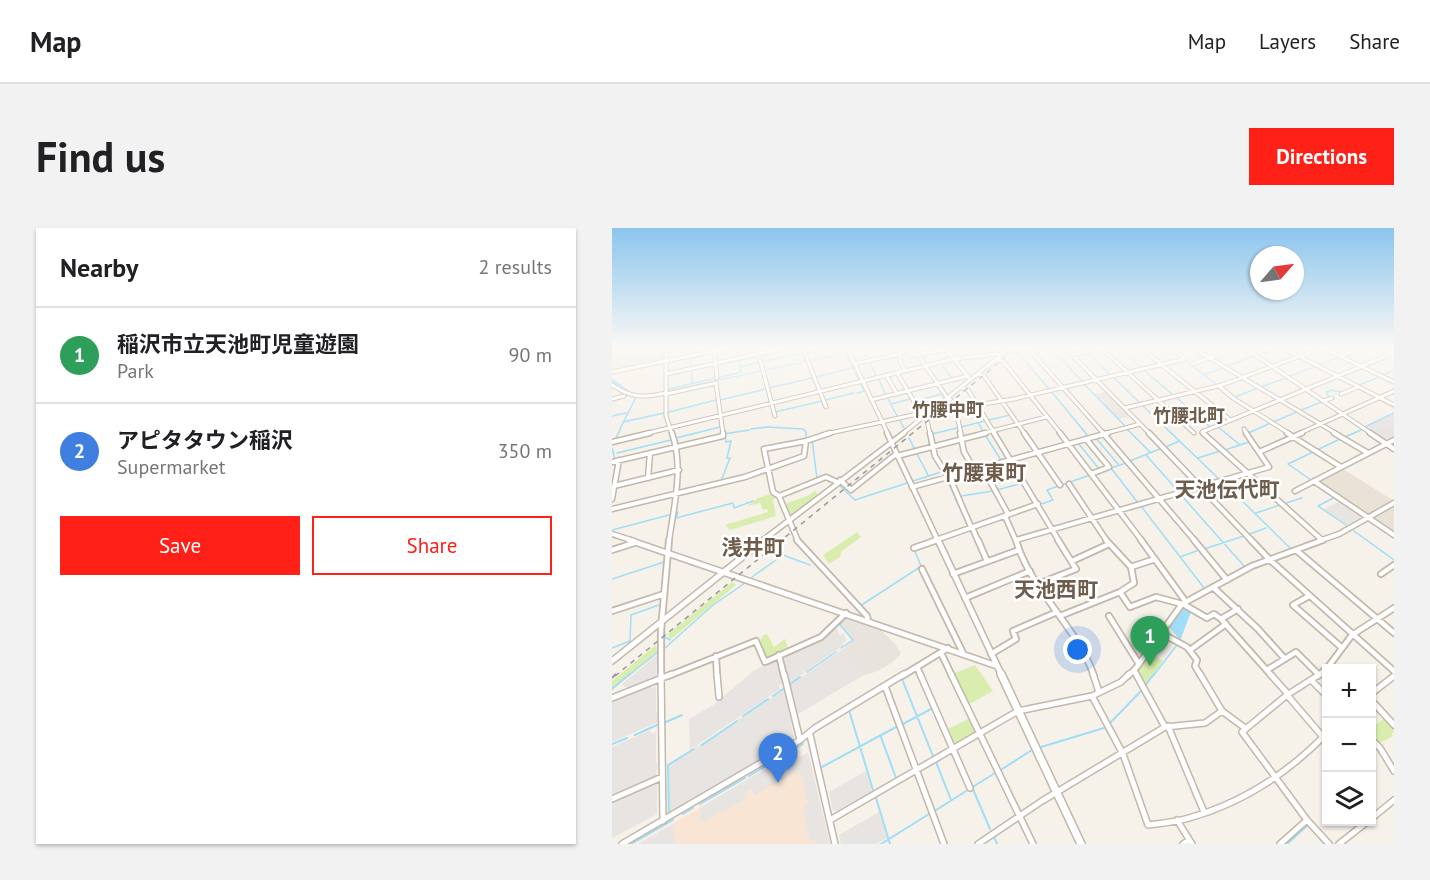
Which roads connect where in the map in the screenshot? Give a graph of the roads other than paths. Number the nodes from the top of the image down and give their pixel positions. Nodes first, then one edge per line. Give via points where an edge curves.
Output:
1 (666, 377) edge
2 (765, 377) edge
3 (814, 377) edge
4 (860, 377) edge
5 (879, 377) edge
6 (887, 377) edge
7 (899, 377) edge
8 (932, 377) edge
9 (972, 377) edge
10 (985, 377) edge
11 (1015, 377) edge
12 (1054, 377) edge
13 (1094, 377) edge
14 (1110, 377) edge
15 (1133, 377) edge
16 (1176, 377) edge
17 (1245, 377) edge
18 (1287, 377) edge
19 (1336, 377) edge
20 (1339, 377) edge
21 (969, 378) junction
22 (1242, 378) junction
23 (1097, 380) junction
24 (862, 381) junction
25 (937, 384) junction
26 (1218, 385) junction
27 (612, 386) edge
28 (1063, 387) junction
29 (1358, 387) junction
30 (962, 388) junction
31 (1305, 389) junction
32 (820, 391) junction
33 (908, 391) junction
34 (1194, 391) junction
35 (1394, 391) edge
36 (666, 392) junction
37 (897, 394) junction
38 (1341, 394) dead end
39 (625, 395) junction
40 (1029, 395) junction
41 (1332, 398) dead end
42 (1380, 398) junction
43 (612, 399) edge
44 (948, 399) junction
45 (871, 400) junction
46 (1158, 400) junction
47 (1279, 400) junction
48 (1323, 401) junction
49 (1002, 402) junction
50 (771, 403) junction
51 (1394, 405) edge
52 (826, 407) dead end
53 (979, 407) junction
54 (1125, 408) junction
55 (934, 410) junction
56 (957, 410) junction
57 (1253, 411) junction
58 (921, 413) junction
59 (721, 415) junction
60 (1343, 415) junction
61 (775, 416) dead end
62 (926, 416) junction
63 (1046, 417) junction
64 (1229, 419) junction
65 (882, 422) junction
66 (1017, 424) junction
67 (1140, 424) junction
68 (1320, 424) junction
69 (670, 428) junction
70 (1244, 429) dead end
71 (993, 430) junction
72 (1194, 433) dead end
73 (1104, 434) junction
74 (1294, 437) junction
75 (961, 438) junction
76 (1086, 439) junction
77 (1394, 440) edge
78 (806, 441) junction
79 (612, 442) edge
80 (891, 442) junction
81 (1066, 444) junction
82 (1386, 444) junction
83 (931, 446) junction
84 (677, 447) junction
85 (1394, 449) edge
86 (1036, 452) junction
87 (1259, 452) junction
88 (650, 453) junction
89 (1368, 453) junction
90 (897, 455) junction
91 (1011, 459) junction
92 (619, 460) junction
93 (612, 462) edge
94 (1341, 467) junction
95 (983, 468) junction
96 (974, 469) junction
97 (679, 470) junction
98 (768, 470) junction
99 (1248, 473) junction
100 (1091, 474) junction
101 (947, 476) junction
102 (648, 478) junction
103 (839, 481) junction
104 (1314, 481) junction
105 (1069, 484) dead end
106 (1060, 485) dead end
107 (614, 486) junction
108 (912, 487) junction
109 (1201, 487) junction
110 (1295, 491) dead end
111 (674, 493) junction
112 (779, 496) junction
113 (612, 499) edge
114 (1160, 499) junction
115 (1394, 502) edge
116 (1038, 504) junction
117 (612, 509) edge
118 (1119, 511) junction
119 (1007, 515) junction
120 (1092, 518) junction
121 (1368, 518) junction
122 (788, 521) junction
123 (972, 527) junction
124 (1053, 530) junction
125 (612, 534) edge
126 (1394, 535) edge
127 (937, 539) junction
128 (1016, 540) junction
129 (1322, 540) junction
130 (636, 542) junction
131 (1108, 544) junction
132 (914, 548) dead end
133 (612, 550) edge
134 (1019, 550) junction
135 (1296, 550) junction
136 (667, 552) junction
137 (1155, 560) junction
138 (1270, 560) junction
139 (987, 561) junction
140 (1072, 561) junction
141 (1394, 565) edge
142 (1131, 567) junction
143 (922, 568) dead end
144 (1030, 571) junction
145 (725, 572) junction
146 (953, 574) junction
147 (1381, 574) dead end
148 (1227, 580) junction
149 (1038, 584) junction
150 (1214, 588) junction
151 (1120, 592) junction
152 (664, 594) junction
153 (1309, 596) junction
154 (965, 598) junction
155 (1184, 604) junction
156 (1394, 608) edge
157 (1238, 609) junction
158 (612, 611) edge
159 (846, 613) junction
160 (1058, 614) junction
161 (1108, 616) dead end
162 (1221, 619) junction
163 (1377, 619) junction
164 (868, 621) junction
165 (662, 622) junction
166 (1226, 624) junction
167 (1161, 633) junction
168 (1394, 633) edge
169 (1352, 635) junction
170 (1341, 647) junction
171 (949, 648) junction
172 (1190, 650) junction
173 (941, 653) junction
174 (963, 653) junction
175 (991, 654) junction
176 (779, 655) junction
177 (716, 656) junction
178 (1285, 659) junction
179 (612, 661) edge
180 (1138, 664) junction
181 (997, 666) junction
182 (917, 667) junction
183 (1134, 670) junction
184 (1267, 670) junction
185 (1394, 671) edge
186 (1320, 675) junction
187 (1394, 676) edge
188 (661, 678) junction
189 (1312, 681) junction
190 (885, 686) junction
191 (1376, 689) edge
192 (1322, 691) edge
193 (1100, 692) junction
194 (1288, 695) junction
195 (1092, 696) junction
196 (719, 697) dead end
197 (612, 698) edge
198 (1376, 706) edge
199 (1018, 711) junction
200 (1222, 711) junction
201 (1394, 725) edge
202 (1167, 727) junction
203 (1245, 728) junction
204 (1322, 733) edge
205 (980, 734) junction
206 (810, 735) junction
207 (1322, 739) edge
208 (800, 740) junction
209 (1376, 744) edge
210 (953, 749) junction
211 (1123, 754) junction
212 (916, 770) junction
213 (1394, 771) edge
214 (662, 777) junction
215 (1276, 779) junction
216 (969, 788) dead end
217 (1058, 794) junction
218 (612, 799) edge
219 (1394, 800) edge
220 (1204, 812) junction
221 (1376, 814) edge
222 (1020, 816) junction
223 (830, 820) junction
224 (1177, 820) junction
225 (1307, 820) junction
226 (663, 821) junction
227 (1362, 826) edge
228 (1190, 842) edge
229 (622, 844) edge
230 (835, 844) edge
231 (944, 844) edge
232 (978, 844) edge
233 (1033, 844) edge
234 (1081, 844) edge
235 (1183, 844) edge
236 (1280, 844) edge
237 (1329, 844) edge
238 (1339, 844) edge

1 - 36 street
2 - 50 street
3 - 32 street
4 - 24 street
5 - 24 street
6 - 37 street
7 - 33 street
8 - 25 street
9 - 21 street
10 - 49 street
11 - 40 street
12 - 28 street
13 - 23 street
14 - 23 street
15 - 46 street
16 - 34 street
17 - 22 street
18 - 31 street
19 - 31 street
20 - 29 street
21 - 25 street
21 - 30 street
22 - 26 street
22 - 47 street
23 - 28 street
23 - 54 street
24 - 32 street
24 - 45 street
25 - 33 street
25 - 44 street
26 - 34 street
26 - 57 street
27 - 39 street
28 - 40 street
28 - 73 street
29 - 38 street
29 - 42 street
30 - 44 street
30 - 53 street via 969,390
31 - 47 street
31 - 48 street
32 - 50 street
32 - 52 street
33 - 37 street
33 - 58 street
34 - 46 street
34 - 64 street
35 - 42 street
36 - 39 street via 639,398
36 - 59 street via 716,382
36 - 69 street
37 - 45 street
39 - 43 street
40 - 49 street
40 - 63 street
41 - 48 street
42 - 51 street
42 - 60 street
44 - 55 street
44 - 56 street via 954,401
45 - 65 street
46 - 54 street
46 - 72 street
47 - 57 street
47 - 68 street
48 - 60 street
49 - 53 street
49 - 66 street
50 - 59 street
50 - 61 street
53 - 56 street
53 - 71 street
54 - 67 street
55 - 56 street
55 - 58 street
55 - 62 street
56 - 75 street
57 - 64 street
57 - 74 street
58 - 65 street
59 - 69 street
59 - 84 street via 723,436
60 - 68 street
60 - 82 street
62 - 80 street
62 - 83 street
63 - 66 street
63 - 81 street
64 - 99 street via 1202,432
65 - 78 street
65 - 80 street
66 - 71 street
66 - 86 street
67 - 73 street
67 - 109 street
68 - 74 street
68 - 89 street
69 - 79 street
69 - 84 street
70 - 87 street
71 - 75 street
71 - 91 street
73 - 76 street
73 - 114 street
74 - 87 street
74 - 94 street
75 - 83 street
75 - 96 street
76 - 81 street
76 - 100 street via 1109,467
77 - 82 street
78 - 98 street via 804,456
78 - 98 street via 764,448
80 - 90 street
80 - 103 street
81 - 86 street
81 - 100 street
82 - 85 street
82 - 89 street
83 - 90 street
83 - 101 street
84 - 88 street
84 - 97 street
86 - 91 street
86 - 106 street
87 - 99 street via 1270,466
88 - 92 street
88 - 102 street
89 - 94 street
90 - 103 street via 851,490
90 - 108 street
91 - 95 street
91 - 116 street
92 - 93 street
92 - 107 street
94 - 104 street
95 - 96 street
95 - 119 street
96 - 101 street
97 - 102 street
97 - 111 street
98 - 111 street
98 - 112 street via 772,492
99 - 109 street
99 - 129 street
100 - 118 street
101 - 108 street
101 - 123 street
102 - 107 street
103 - 112 street via 826,477
103 - 122 street
104 - 110 street
104 - 121 street
105 - 120 street
107 - 113 street
108 - 127 street
109 - 114 street
109 - 138 street
111 - 117 street
111 - 136 street
112 - 122 street
114 - 118 street
114 - 148 street
115 - 121 street
116 - 119 street
116 - 124 street
118 - 120 street
118 - 137 street
119 - 123 street
119 - 128 street
120 - 124 street
120 - 131 street
121 - 126 street
121 - 129 street
122 - 145 street
122 - 164 street via 798,542 815,562 825,567
123 - 127 street
123 - 139 street
124 - 128 street
124 - 140 street
125 - 130 street
127 - 132 street
127 - 146 street
128 - 134 street
129 - 135 street
130 - 133 street
130 - 136 street
131 - 140 street
131 - 142 street
134 - 139 street
134 - 144 street
135 - 138 street
135 - 163 street
136 - 145 street
136 - 152 street
137 - 142 street
137 - 155 street
138 - 148 street
138 - 153 street
139 - 146 street
140 - 149 street via 1076,569
141 - 147 street
142 - 151 street via 1133,586
143 - 174 street
144 - 149 street
144 - 154 street
145 - 159 street
145 - 165 street
146 - 154 street
148 - 150 street
149 - 160 street
150 - 155 street
150 - 157 street
151 - 155 street via 1130,607 1156,597
151 - 160 street
152 - 158 street
152 - 165 street
153 - 169 street
153 - 170 street via 1293,605
154 - 175 street
155 - 162 street via 1207,618 1214,614
155 - 167 street
156 - 163 street
157 - 162 street
157 - 178 street
159 - 164 street
159 - 176 street via 821,637
160 - 175 street via 1013,631 1016,639
160 - 193 street via 1090,665
161 - 180 street
162 - 166 street
163 - 168 street
163 - 169 street
164 - 171 street
165 - 179 street
165 - 188 street
166 - 172 street
166 - 184 street
167 - 172 street
167 - 180 street
169 - 170 street
169 - 185 street
170 - 186 street
171 - 173 street
171 - 174 street
172 - 200 street via 1197,660 1194,666
173 - 182 street
173 - 205 street
174 - 181 street
175 - 181 street
176 - 177 street via 765,662 756,641
176 - 208 street
177 - 188 street
177 - 196 street
178 - 184 street
178 - 186 street via 1296,652
180 - 183 street
181 - 199 street
182 - 190 street
182 - 210 street
183 - 193 street via 1121,682
183 - 202 street
184 - 194 street
186 - 189 street
187 - 191 street
188 - 197 street
188 - 214 street
189 - 192 street
189 - 194 street
190 - 206 street via 814,728
190 - 212 street
193 - 195 street
194 - 203 street
194 - 204 street
195 - 199 street
195 - 211 street
198 - 201 street
199 - 205 street
199 - 217 street
200 - 202 street via 1204,723
200 - 203 street
202 - 211 street
202 - 220 street
203 - 215 street via 1243,735
205 - 210 street
205 - 222 street
206 - 208 street
206 - 223 street
207 - 215 street
208 - 226 street
209 - 213 street
210 - 212 street
210 - 216 street
211 - 217 street
211 - 224 street via 1148,825
212 - 223 street
212 - 231 street
214 - 218 street
214 - 226 street
215 - 220 street
215 - 225 street
217 - 222 street
217 - 234 street
219 - 221 street
220 - 224 street
222 - 232 street
222 - 233 street
223 - 230 street
224 - 228 street
225 - 236 street
225 - 237 street
226 - 229 street
227 - 238 street
228 - 235 street

